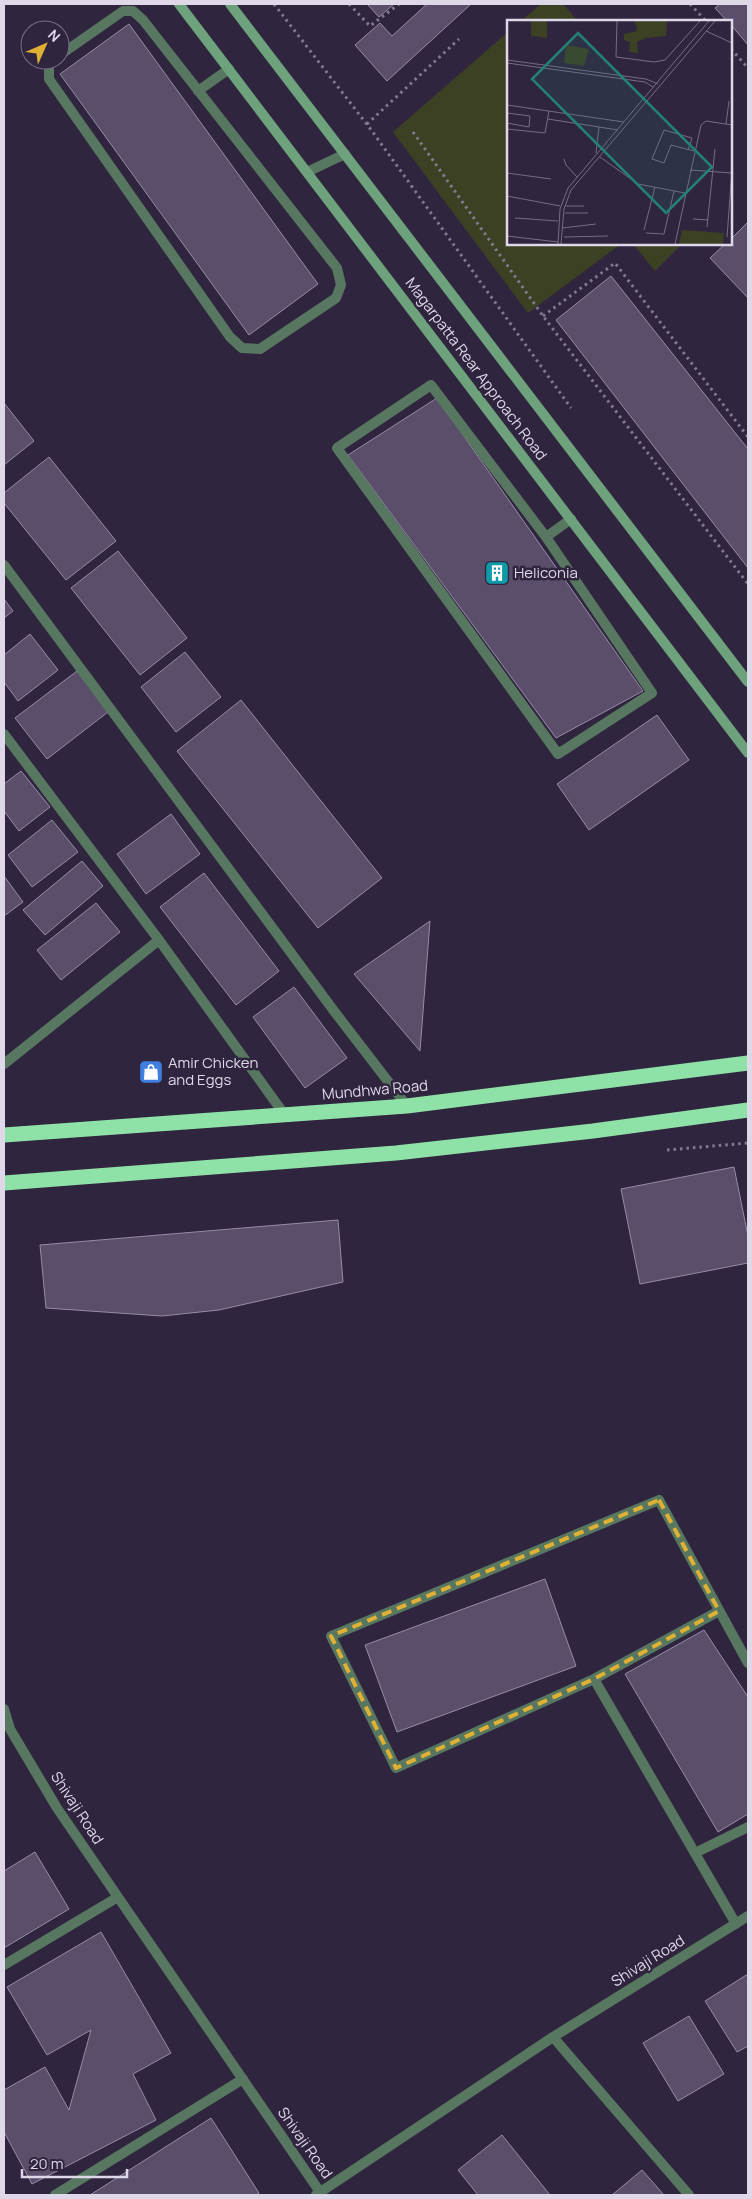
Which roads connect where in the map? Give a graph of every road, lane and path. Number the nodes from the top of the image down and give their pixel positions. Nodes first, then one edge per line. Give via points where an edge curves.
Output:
1 (179, 4) edge
2 (230, 4) edge
3 (274, 4) edge
4 (349, 4) edge
5 (399, 4) edge
6 (692, 4) edge
7 (705, 20) edge
8 (459, 39) dead end
9 (70, 48) edge
10 (732, 50) edge
11 (748, 68) edge
12 (229, 69) junction
13 (50, 70) edge
14 (198, 91) junction
15 (367, 124) junction
16 (413, 132) dead end
17 (345, 154) junction
18 (307, 172) junction
19 (543, 316) junction
20 (574, 413) dead end
21 (748, 437) edge
22 (571, 519) junction
23 (546, 537) junction
24 (4, 565) edge
25 (748, 584) edge
26 (748, 682) edge
27 (4, 734) edge
28 (13, 746) junction
29 (4, 753) edge
30 (748, 753) edge
31 (159, 940) junction
32 (748, 1063) edge
33 (4, 1064) edge
34 (407, 1106) junction
35 (748, 1110) edge
36 (284, 1114) junction
37 (4, 1135) edge
38 (4, 1183) edge
39 (719, 1612) junction
40 (748, 1663) edge
41 (594, 1679) junction
42 (4, 1709) edge
43 (748, 1827) edge
44 (695, 1853) junction
45 (118, 1897) junction
46 (748, 1916) edge
47 (736, 1924) junction
48 (4, 1965) edge
49 (553, 2037) junction
50 (243, 2079) junction
51 (318, 2194) edge
52 (56, 2195) edge
53 (690, 2195) edge

1 - 12 street, Magarpatta Rear Approach Road
2 - 17 street, Magarpatta Rear Approach Road
3 - 15 path
4 - 5 path via 370,26
6 - 7 path
8 - 15 path
9 - 14 street via 122,11 133,11
10 - 11 path
12 - 14 street
12 - 18 street, Magarpatta Rear Approach Road
13 - 14 street via 49,79 230,337 242,348 260,349 336,298 341,285 337,268
15 - 20 path
16 - 19 path
17 - 18 street
17 - 26 street, Magarpatta Rear Approach Road
18 - 22 street, Magarpatta Rear Approach Road
19 - 21 path via 615,263
19 - 25 path
22 - 23 street
22 - 30 street, Magarpatta Rear Approach Road
23 - 23 street via 431,385 336,448 558,754 652,693
24 - 34 street
27 - 28 street
28 - 29 street
28 - 31 street
31 - 33 street
31 - 36 street
32 - 34 highway, Mundhwa Road
34 - 36 highway, Mundhwa Road
35 - 38 highway via 396,1153
36 - 37 highway, Mundhwa Road
39 - 40 street
39 - 41 street
39 - 41 street via 659,1500 330,1636 396,1768
41 - 44 street
42 - 45 street, Shivaji Road via 10,1729 57,1808
43 - 44 street
44 - 47 street
45 - 48 street
45 - 50 street, Shivaji Road
46 - 47 street, Shivaji Road
47 - 49 street, Shivaji Road
49 - 51 street, Shivaji Road
49 - 53 street
50 - 51 street, Shivaji Road
50 - 52 street

